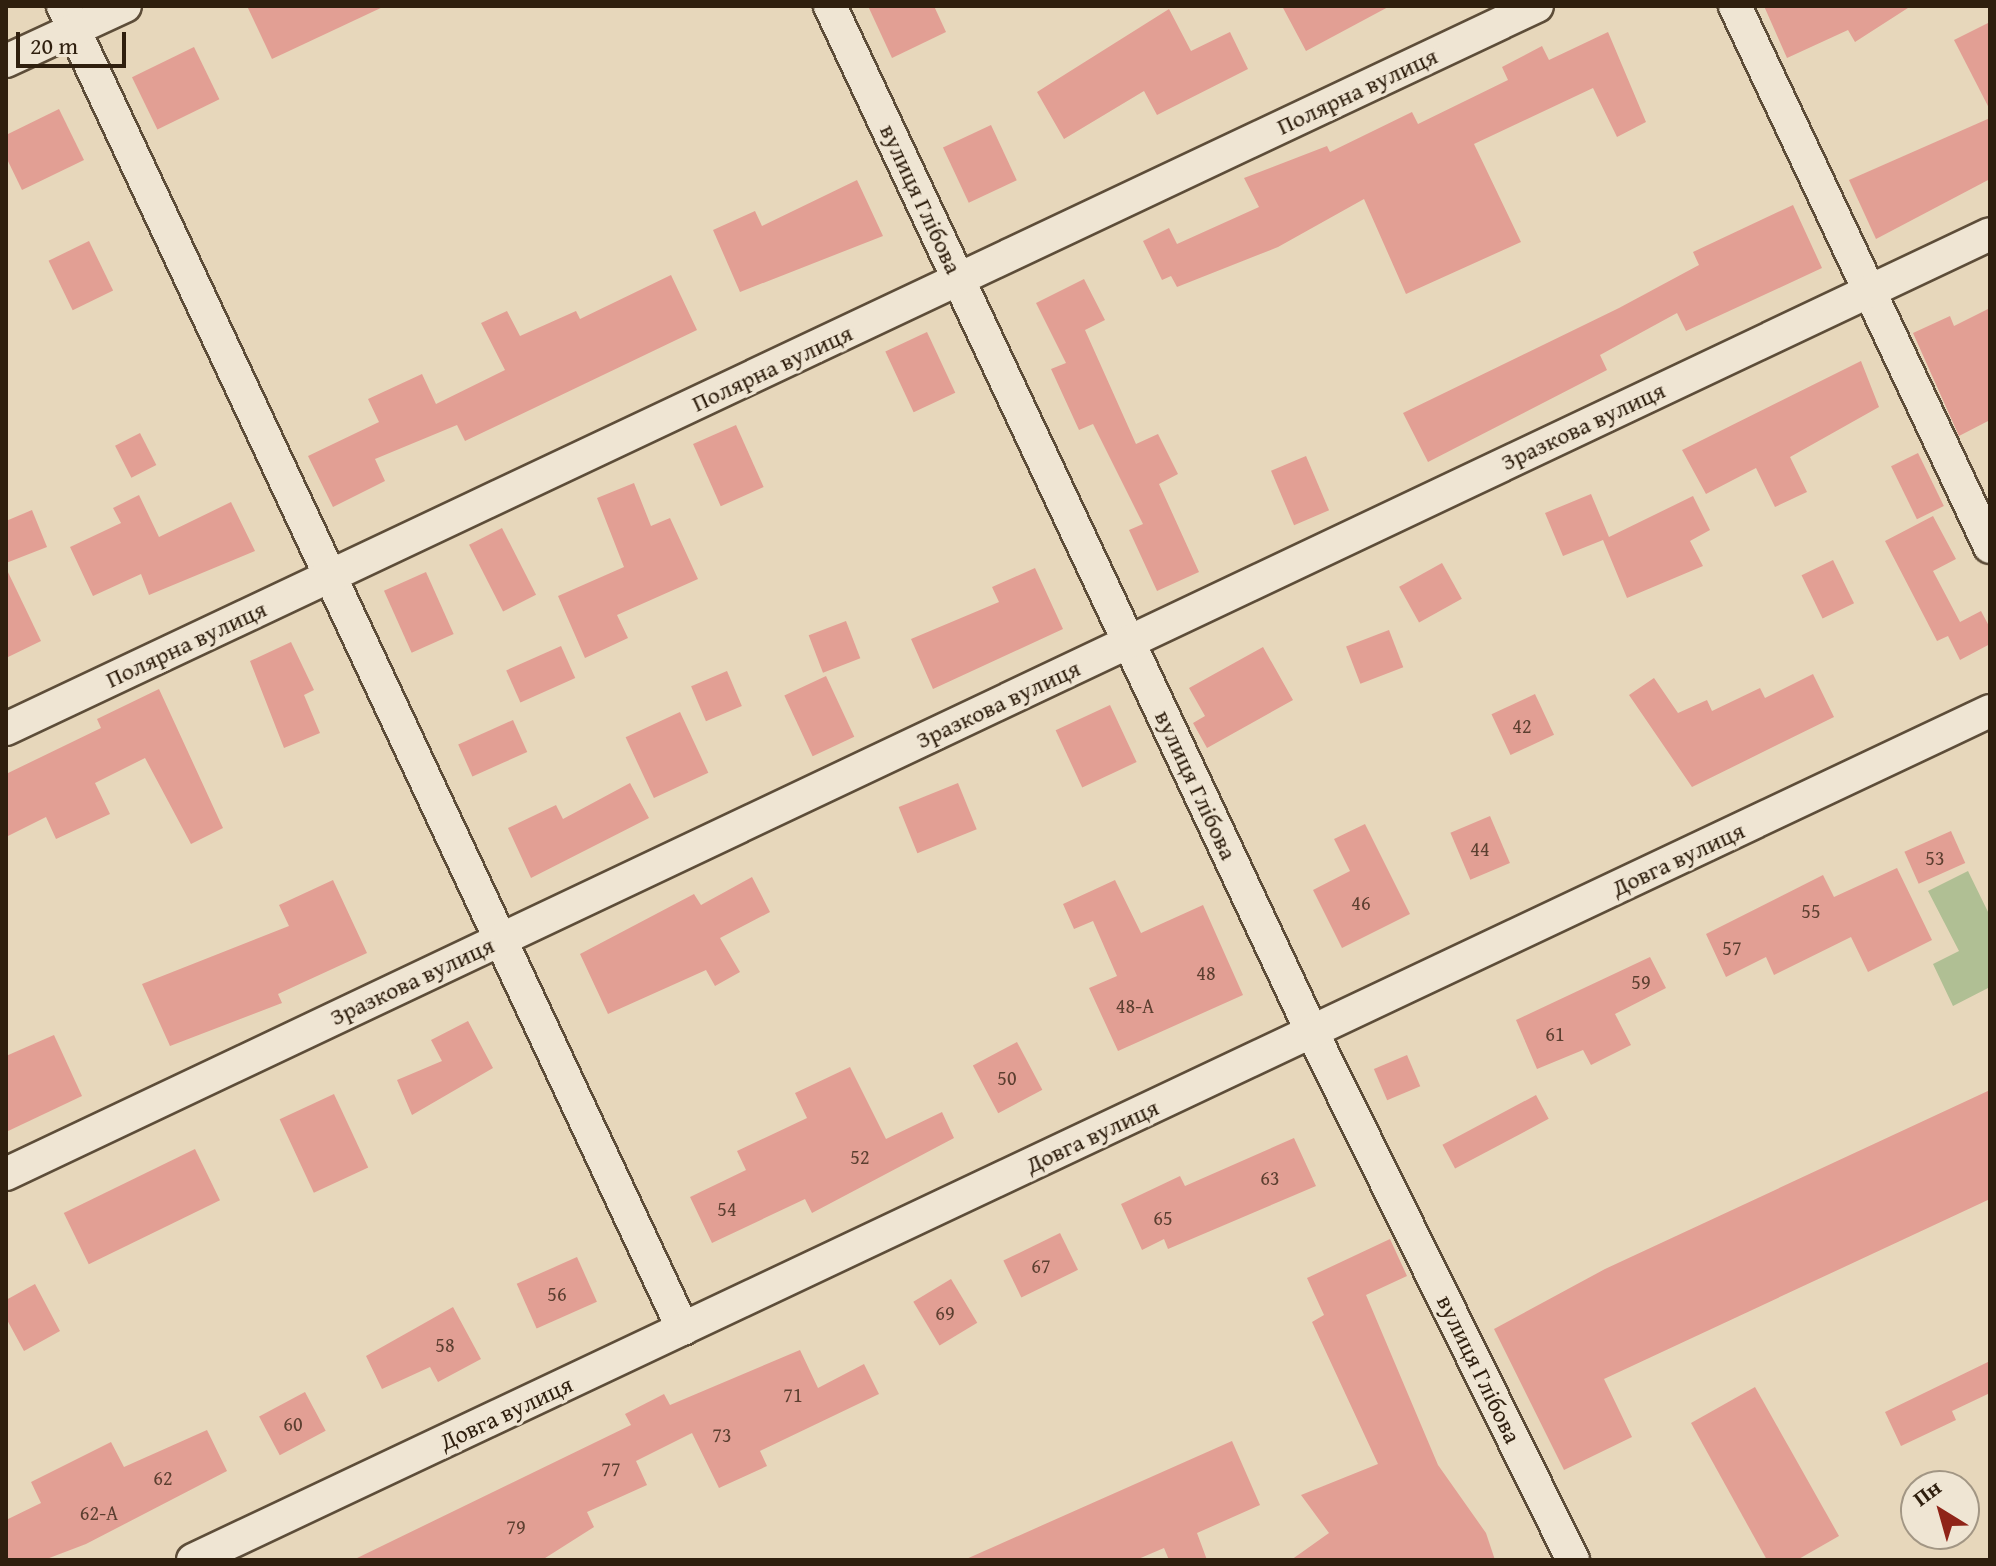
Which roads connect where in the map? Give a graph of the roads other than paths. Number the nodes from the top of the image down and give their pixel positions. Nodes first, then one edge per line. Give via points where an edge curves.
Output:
1 (125, 6) edge
2 (830, 6) edge
3 (1537, 6) edge
4 (1735, 6) edge
5 (69, 18) edge
6 (6, 61) edge
7 (1990, 234) edge
8 (958, 280) junction
9 (1870, 291) junction
10 (1990, 547) edge
11 (330, 576) junction
12 (1129, 642) junction
13 (1990, 711) edge
14 (6, 729) edge
15 (500, 940) junction
16 (1312, 1032) junction
17 (6, 1174) edge
18 (683, 1329) junction
19 (193, 1560) edge
20 (1573, 1560) edge

1 - 5 street
2 - 8 street, вулиця Глібова
3 - 8 street, Полярна вулиця
4 - 9 street
5 - 6 street
5 - 11 street
7 - 9 street, Зразкова вулиця
8 - 11 street, Полярна вулиця
8 - 12 street, вулиця Глібова
9 - 10 street
9 - 12 street, Зразкова вулиця
11 - 14 street, Полярна вулиця
11 - 15 street
12 - 15 street, Зразкова вулиця
12 - 16 street, вулиця Глібова
13 - 16 street, Довга вулиця
15 - 17 street, Зразкова вулиця
15 - 18 street
16 - 18 street, Довга вулиця
16 - 20 street, вулиця Глібова
18 - 19 street, Довга вулиця

